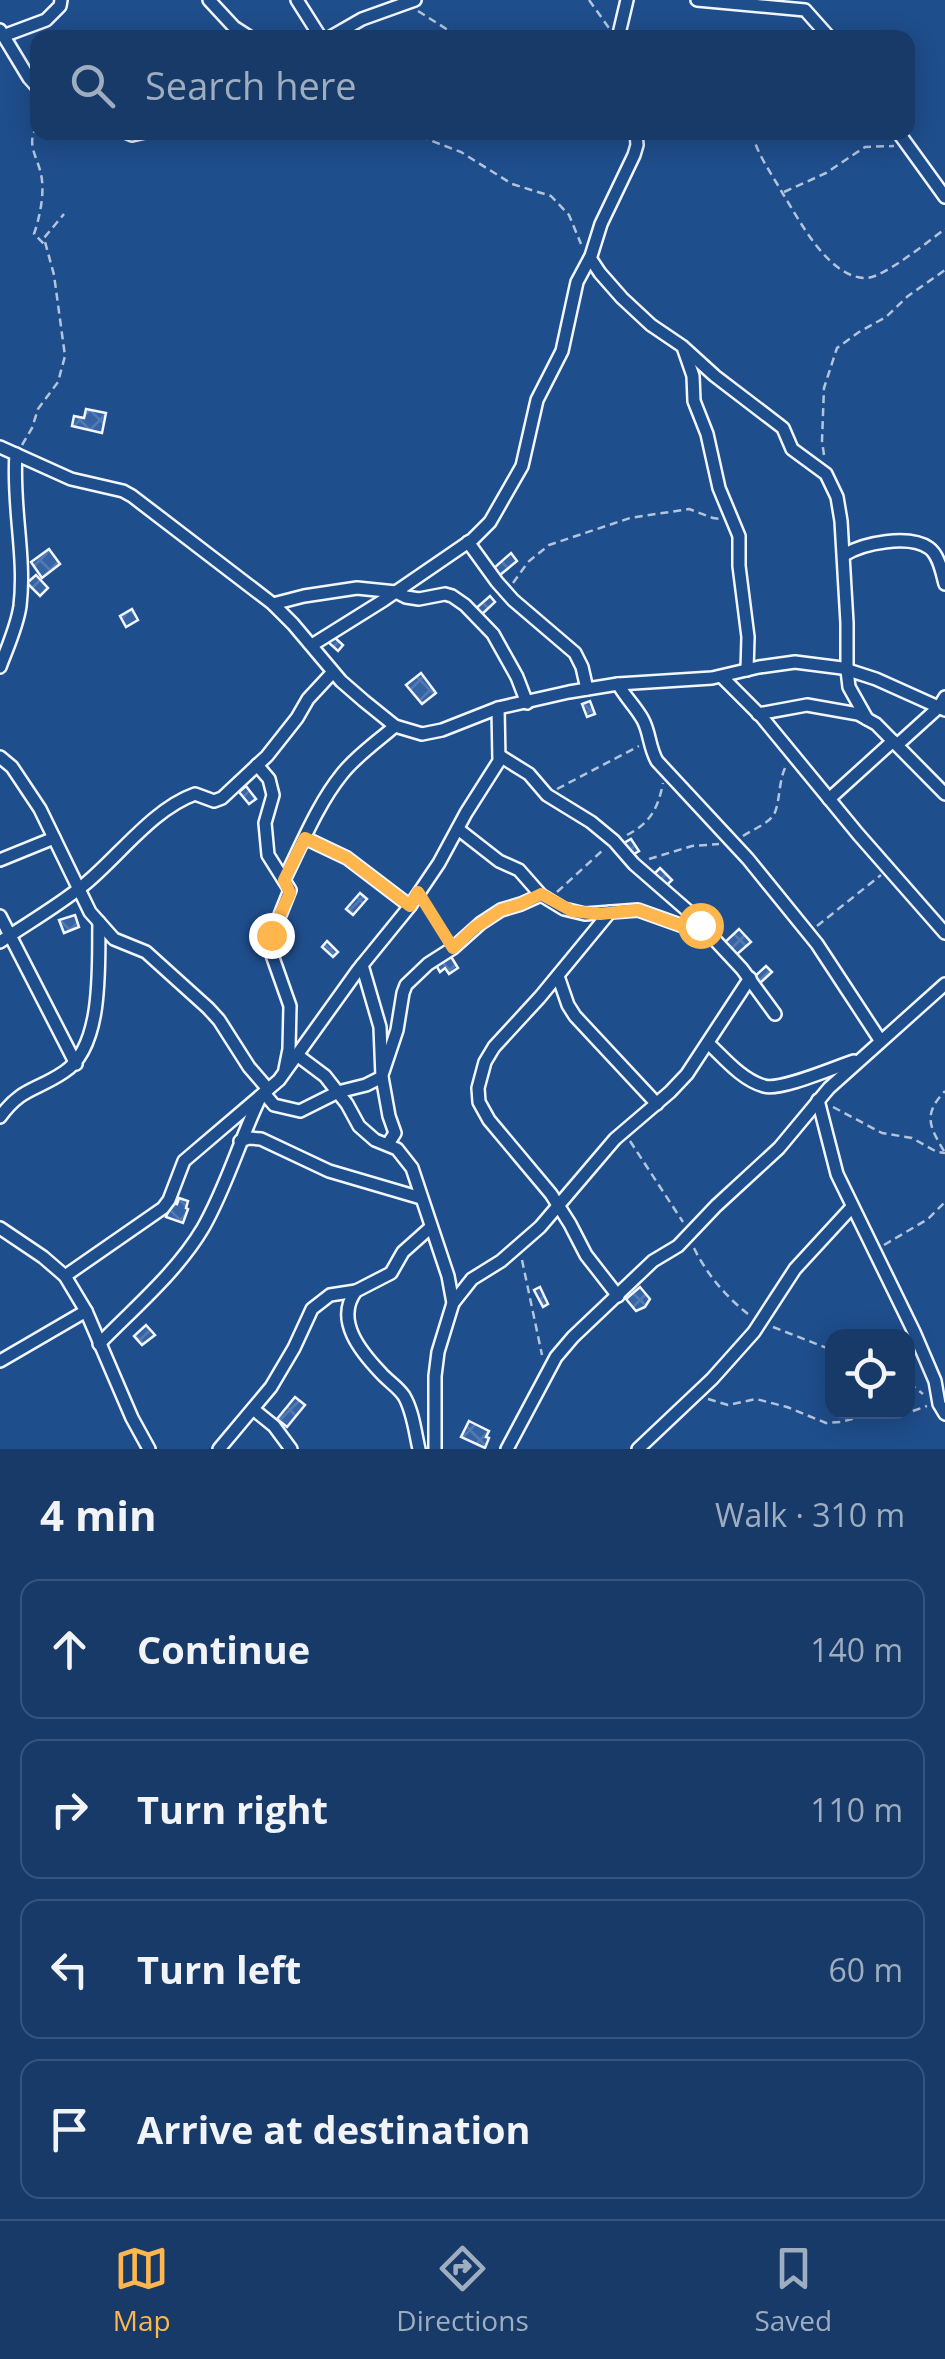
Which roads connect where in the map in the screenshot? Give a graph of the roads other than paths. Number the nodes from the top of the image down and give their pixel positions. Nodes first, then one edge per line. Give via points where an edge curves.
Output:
1 (61, 0) edge
2 (209, 0) edge
3 (298, 0) edge
4 (626, 0) edge
5 (697, 0) edge
6 (412, 2) edge
7 (239, 30) edge
8 (315, 30) edge
9 (343, 30) edge
10 (618, 30) edge
11 (824, 30) edge
12 (2, 33) edge
13 (30, 79) edge
14 (637, 140) edge
15 (904, 140) edge
16 (944, 195) edge
17 (590, 258) junction
18 (682, 346) junction
19 (0, 447) edge
20 (16, 454) junction
21 (468, 542) junction
22 (844, 555) junction
23 (945, 584) edge
24 (396, 592) junction
25 (273, 604) junction
26 (312, 645) junction
27 (0, 668) edge
28 (748, 670) junction
29 (846, 670) junction
30 (333, 672) junction
31 (722, 676) junction
32 (618, 684) junction
33 (588, 689) junction
34 (527, 703) junction
35 (943, 705) edge
36 (498, 708) junction
37 (758, 714) junction
38 (867, 719) junction
39 (395, 726) junction
40 (895, 743) junction
41 (500, 756) junction
42 (0, 757) edge
43 (257, 765) junction
44 (945, 794) edge
45 (829, 799) junction
46 (458, 829) junction
47 (54, 838) junction
48 (305, 838) junction
49 (0, 860) edge
50 (284, 880) junction
51 (78, 889) junction
52 (545, 898) junction
53 (410, 906) junction
54 (610, 912) junction
55 (0, 916) edge
56 (99, 922) junction
57 (700, 925) junction
58 (945, 933) edge
59 (5, 939) edge
60 (362, 964) junction
61 (558, 976) junction
62 (750, 978) junction
63 (945, 984) edge
64 (775, 1014) dead end
65 (880, 1040) junction
66 (708, 1043) junction
67 (297, 1055) junction
68 (858, 1059) junction
69 (76, 1064) junction
70 (284, 1073) junction
71 (382, 1075) junction
72 (338, 1092) junction
73 (264, 1093) junction
74 (820, 1098) junction
75 (657, 1104) junction
76 (0, 1117) edge
77 (240, 1141) junction
78 (388, 1144) junction
79 (421, 1198) junction
80 (558, 1205) junction
81 (852, 1207) junction
82 (431, 1227) junction
83 (0, 1228) edge
84 (65, 1276) junction
85 (356, 1291) junction
86 (618, 1296) junction
87 (453, 1303) junction
88 (86, 1311) junction
89 (99, 1344) junction
90 (0, 1361) edge
91 (252, 1410) junction
92 (945, 1414) edge
93 (149, 1449) edge
94 (219, 1449) edge
95 (291, 1449) edge
96 (419, 1449) edge
97 (435, 1449) edge
98 (507, 1449) edge
99 (638, 1449) edge

1 - 12 street via 46,20
2 - 7 street
3 - 8 street
4 - 10 street
5 - 11 street via 800,9
6 - 9 street
12 - 13 street
14 - 17 street
15 - 16 street
17 - 18 street via 622,298
17 - 21 street via 573,292 559,359 538,400 522,466 490,522
18 - 22 street via 783,428 792,449 826,474 837,497
18 - 28 street via 718,486 740,541
19 - 20 street
20 - 25 street via 132,496
20 - 27 street via 20,606
21 - 24 street
21 - 33 street via 507,593 575,653
22 - 23 street via 871,542 922,545 936,557
22 - 29 street
24 - 25 street via 358,588
24 - 26 street
24 - 34 street via 419,598 445,594 466,605 493,634
25 - 26 street
26 - 30 street
28 - 29 street via 796,662
28 - 31 street
29 - 35 street
29 - 38 street
30 - 39 street
30 - 43 street
31 - 32 street
31 - 37 street
32 - 33 street
32 - 65 street via 641,717 652,753 818,944
33 - 34 street
34 - 36 street
35 - 40 street
36 - 39 street via 422,734
36 - 41 street
37 - 38 street via 807,705
37 - 45 street
38 - 40 street
39 - 48 street via 342,773
40 - 44 street
40 - 45 street
41 - 46 street
41 - 57 street via 614,841
42 - 47 street via 29,791
43 - 50 street via 273,795 268,855
43 - 51 street via 218,800 194,794 174,806
45 - 58 street
46 - 52 street via 519,870
46 - 53 street
47 - 49 street
47 - 51 street
48 - 50 street
48 - 53 street via 347,858
50 - 70 street via 290,893 270,946 290,1006
51 - 56 street
51 - 59 street
52 - 54 street via 585,914
52 - 71 street via 501,910 404,988
53 - 60 street
54 - 57 street via 638,910 682,926
54 - 61 street
55 - 59 street
56 - 69 street via 94,1015
56 - 73 street via 114,939 146,952 208,1008
57 - 62 street
59 - 69 street
60 - 67 street
60 - 71 street via 380,1027
61 - 75 street via 575,1016
61 - 80 street via 494,1047 478,1088 489,1120
62 - 64 street
62 - 66 street
63 - 65 street
65 - 68 street
66 - 68 street via 766,1087
66 - 75 street
67 - 70 street
67 - 72 street
68 - 74 street
69 - 76 street via 17,1096
70 - 73 street
71 - 72 street
71 - 78 street via 395,1133
72 - 73 street via 300,1112 274,1105
72 - 78 street via 359,1126
73 - 77 street
73 - 84 street via 184,1161 163,1208
74 - 81 street via 837,1174
74 - 86 street via 779,1148
75 - 80 street
77 - 79 street via 261,1138 330,1171
77 - 89 street via 202,1230
78 - 79 street via 412,1168
79 - 82 street
80 - 86 street
80 - 87 street
81 - 92 street via 914,1332
81 - 99 street via 795,1269 719,1372
82 - 85 street via 391,1273
82 - 87 street
83 - 84 street
84 - 88 street
85 - 91 street via 330,1295 312,1309
85 - 96 street via 348,1326 402,1394
86 - 98 street via 556,1357
87 - 97 street via 435,1376
88 - 89 street
88 - 90 street
89 - 93 street
91 - 94 street
91 - 95 street

